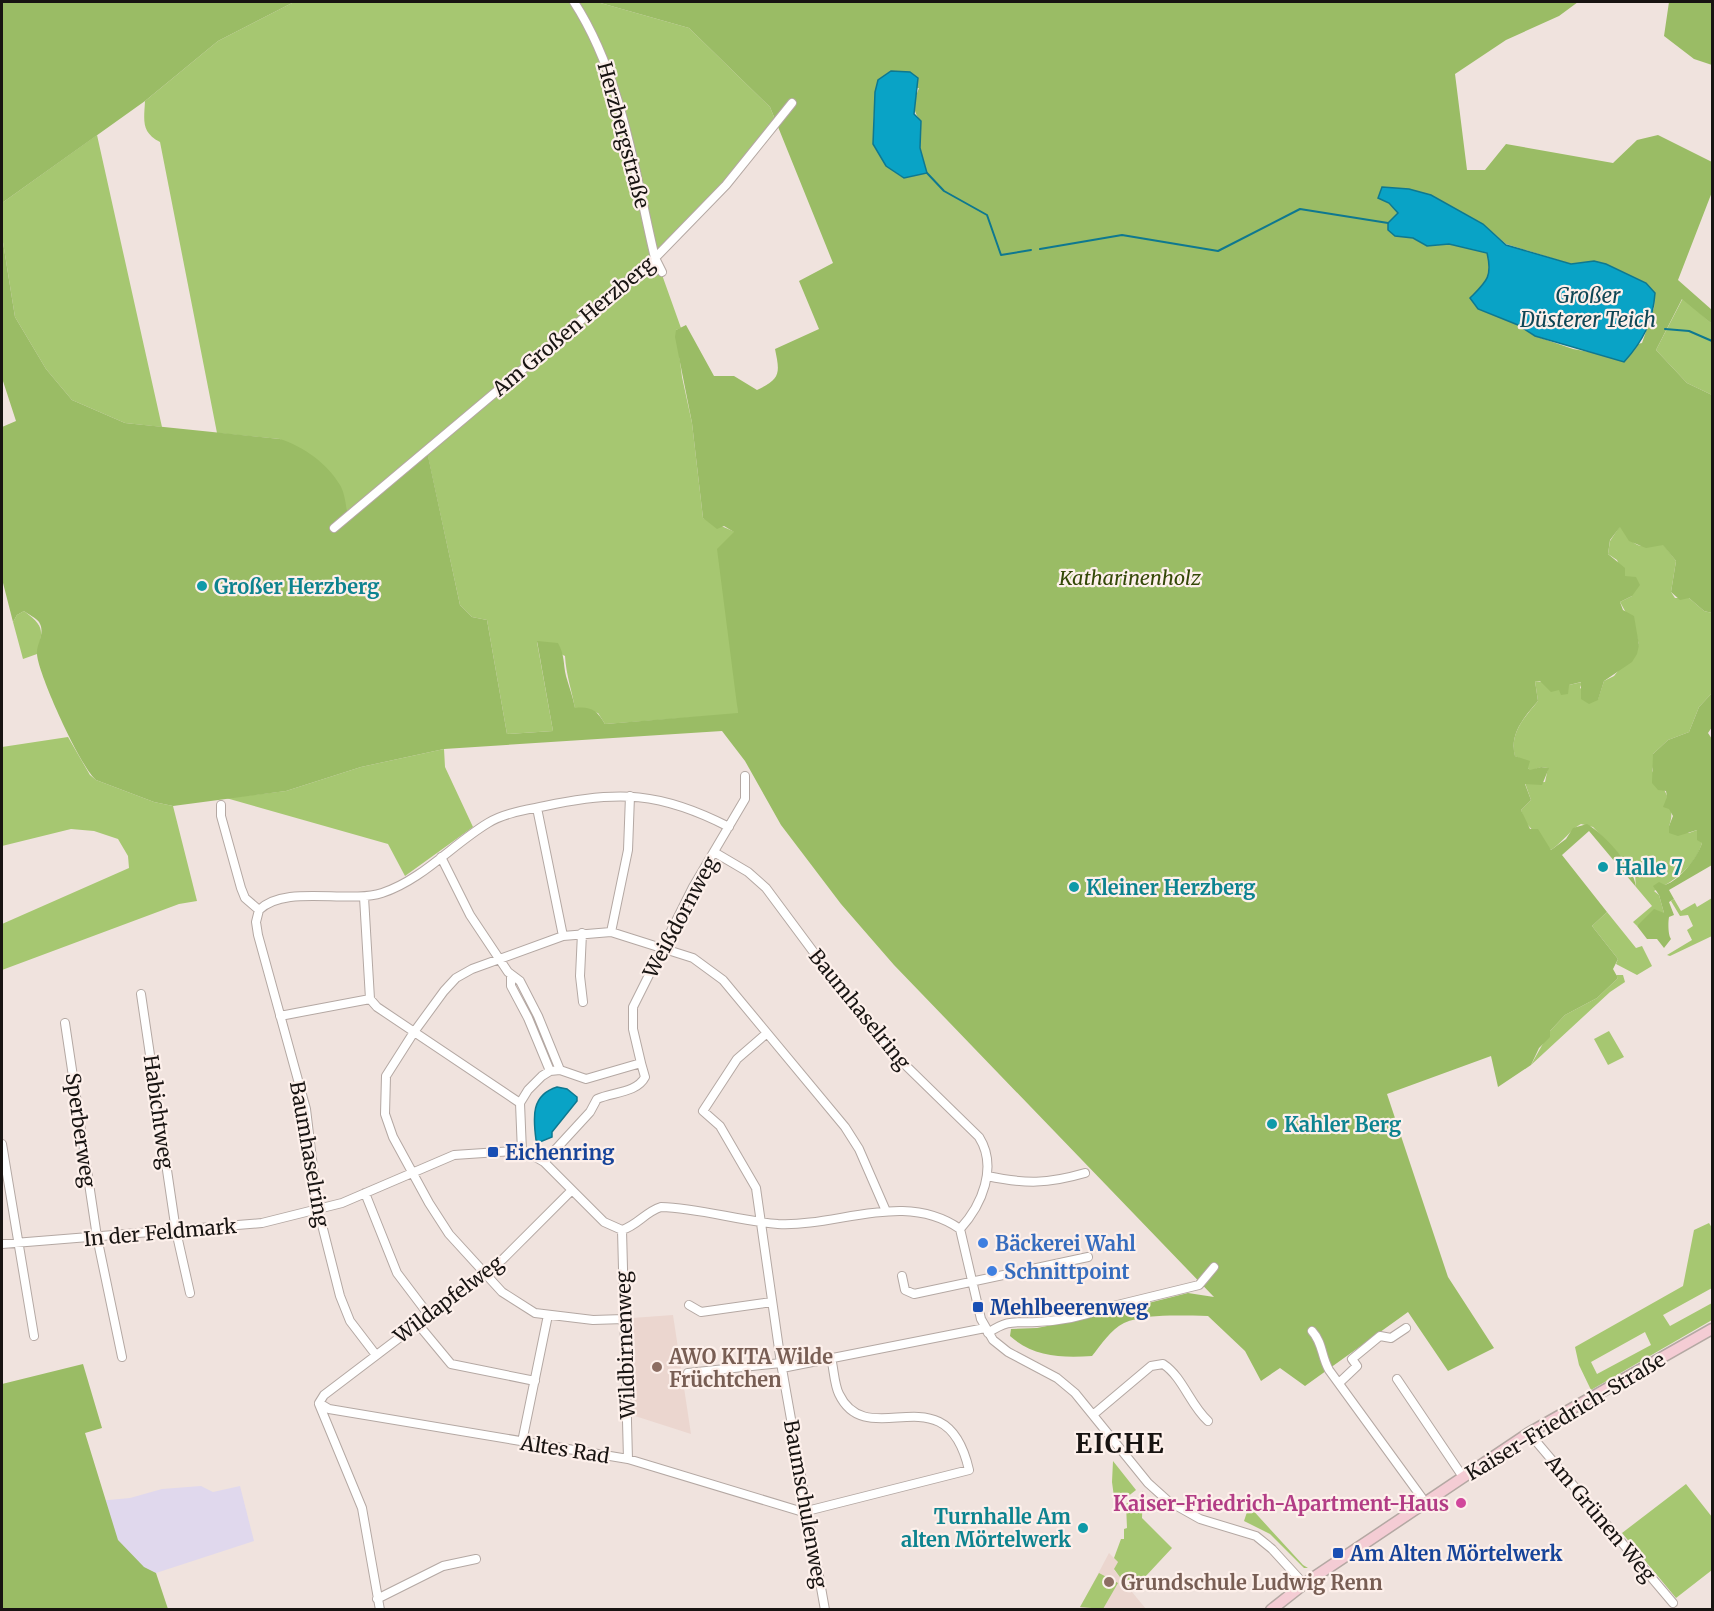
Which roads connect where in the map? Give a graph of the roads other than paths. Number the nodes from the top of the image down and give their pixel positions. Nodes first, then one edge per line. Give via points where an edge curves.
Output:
1 (574, 2) edge
2 (792, 103) dead end
3 (656, 258) junction
4 (662, 272) dead end
5 (334, 528) dead end
6 (745, 776) dead end
7 (630, 796) junction
8 (221, 805) dead end
9 (537, 808) junction
10 (729, 827) junction
11 (714, 852) junction
12 (441, 856) junction
13 (364, 897) junction
14 (259, 910) junction
15 (611, 932) junction
16 (582, 933) junction
17 (563, 936) junction
18 (663, 949) junction
19 (498, 959) junction
20 (511, 977) junction
21 (141, 994) dead end
22 (370, 999) junction
23 (583, 1002) dead end
24 (280, 1016) junction
25 (65, 1023) dead end
26 (414, 1032) junction
27 (767, 1033) junction
28 (641, 1063) junction
29 (560, 1070) junction
30 (550, 1071) junction
31 (520, 1103) junction
32 (2, 1143) edge
33 (522, 1152) junction
34 (544, 1162) junction
35 (413, 1171) junction
36 (1085, 1173) dead end
37 (987, 1176) junction
38 (572, 1190) junction
39 (365, 1194) junction
40 (318, 1209) junction
41 (886, 1211) junction
42 (761, 1222) junction
43 (960, 1229) junction
44 (622, 1230) junction
45 (176, 1231) junction
46 (97, 1237) junction
47 (18, 1243) junction
48 (2, 1244) edge
49 (1088, 1257) dead end
50 (1214, 1267) dead end
51 (484, 1272) junction
52 (902, 1276) dead end
53 (973, 1282) junction
54 (190, 1293) dead end
55 (772, 1302) junction
56 (689, 1305) dead end
57 (428, 1314) junction
58 (548, 1315) junction
59 (624, 1319) junction
60 (417, 1323) junction
61 (1406, 1328) dead end
62 (1713, 1329) edge
63 (986, 1330) junction
64 (1312, 1331) dead end
65 (34, 1336) dead end
66 (376, 1355) junction
67 (122, 1357) dead end
68 (831, 1358) junction
69 (782, 1366) junction
70 (688, 1373) dead end
71 (1397, 1378) dead end
72 (535, 1381) junction
73 (1339, 1383) junction
74 (319, 1403) junction
75 (1094, 1414) junction
76 (1208, 1421) dead end
77 (1529, 1432) junction
78 (522, 1442) junction
79 (628, 1459) junction
80 (1463, 1477) junction
81 (1425, 1502) junction
82 (807, 1512) junction
83 (476, 1559) dead end
84 (1304, 1584) junction
85 (377, 1599) junction
86 (1673, 1603) dead end
87 (380, 1610) edge
88 (825, 1610) edge
89 (1271, 1610) edge

1 - 3 street, Herzbergstraße via 595,38 611,78
2 - 3 street, Am Großen Herzberg via 726,185
3 - 4 street, Herzbergstraße
3 - 5 street, Am Großen Herzberg
6 - 10 street, Weißdornweg via 745,799
7 - 9 street via 584,797
7 - 10 street via 683,806
7 - 15 street via 628,850
8 - 14 street via 241,888 245,898
9 - 12 street via 490,821
9 - 17 street
10 - 11 street, Weißdornweg
11 - 18 street, Weißdornweg
11 - 37 street, Baumhaselring via 766,888 861,1016 979,1137 986,1148
12 - 13 street via 400,886
12 - 19 street via 470,915
13 - 14 street via 279,898
13 - 22 street
14 - 24 street, Baumhaselring via 258,935
15 - 16 street
15 - 18 street
16 - 17 street
16 - 23 street
17 - 19 street
18 - 27 street via 693,958 715,972
18 - 28 street, Weißdornweg via 633,1007 633,1029
19 - 20 street
19 - 26 street via 456,978
20 - 29 street via 520,981
20 - 30 street via 511,986
21 - 45 street, Habichtweg
22 - 24 street
22 - 26 street
24 - 40 street, Baumhaselring via 306,1109
25 - 46 street, Sperberweg
26 - 31 street
26 - 35 street via 386,1076 383,1098 393,1137
27 - 41 street via 845,1127
27 - 42 street via 737,1059 703,1111 720,1126 751,1176
28 - 29 street via 586,1079
28 - 34 street, Weißdornweg via 645,1077 642,1083 597,1099 590,1112
29 - 30 street
30 - 31 street via 535,1082
31 - 33 street
32 - 47 street
33 - 34 street
33 - 35 street, In der Feldmark via 454,1155
34 - 38 street
35 - 39 street, In der Feldmark
35 - 51 street via 438,1219
36 - 37 street via 1054,1182 1017,1182
37 - 43 street, Baumhaselring via 976,1208
38 - 44 street via 604,1222
38 - 51 street, Wildapfelweg
39 - 40 street, In der Feldmark
39 - 57 street via 397,1273
40 - 45 street, In der Feldmark via 262,1222
40 - 66 street, Baumhaselring via 340,1296 350,1321
41 - 42 street via 826,1222
41 - 43 street via 906,1209 928,1214
42 - 44 street via 661,1207 650,1210
42 - 55 street, Baumschulenweg
43 - 53 street
44 - 59 street, Wildbirnenweg
45 - 46 street, In der Feldmark
45 - 54 street, Habichtweg
46 - 47 street, In der Feldmark
46 - 67 street, Sperberweg
47 - 48 street, In der Feldmark
47 - 65 street
49 - 53 street
50 - 63 street via 1199,1285 1089,1314 1006,1322
51 - 57 street, Wildapfelweg
51 - 58 street via 518,1304
52 - 53 street via 905,1290 914,1294
53 - 63 street
55 - 56 street via 701,1312
55 - 69 street, Baumschulenweg
57 - 60 street, Wildapfelweg
58 - 59 street
58 - 72 street
59 - 79 street, Wildbirnenweg
60 - 66 street, Wildapfelweg
60 - 72 street via 451,1364
61 - 73 street via 1390,1338 1380,1336 1366,1347 1352,1359 1357,1366
62 - 77 street, Kaiser-Friedrich-Straße
63 - 68 street
63 - 75 street via 1008,1352 1057,1378
64 - 73 street via 1321,1341 1321,1357
66 - 74 street, Wildapfelweg
68 - 69 street
68 - 82 street via 839,1394 849,1407 869,1418 941,1420 957,1437 969,1470
69 - 70 street
69 - 82 street, Baumschulenweg
71 - 80 street
72 - 78 street
73 - 81 street
74 - 78 street, Altes Rad via 329,1409
74 - 85 street via 362,1508
75 - 76 street via 1151,1366 1162,1364 1172,1370 1195,1409
75 - 84 street via 1148,1483 1168,1501 1200,1519 1256,1536
77 - 80 street, Kaiser-Friedrich-Straße
77 - 86 street, Am Grünen Weg
78 - 79 street, Altes Rad
79 - 82 street, Altes Rad
80 - 81 street, Kaiser-Friedrich-Straße
81 - 84 street, Kaiser-Friedrich-Straße
82 - 88 street, Baumschulenweg
83 - 85 street via 443,1566
84 - 89 street, Kaiser-Friedrich-Straße
85 - 87 street

